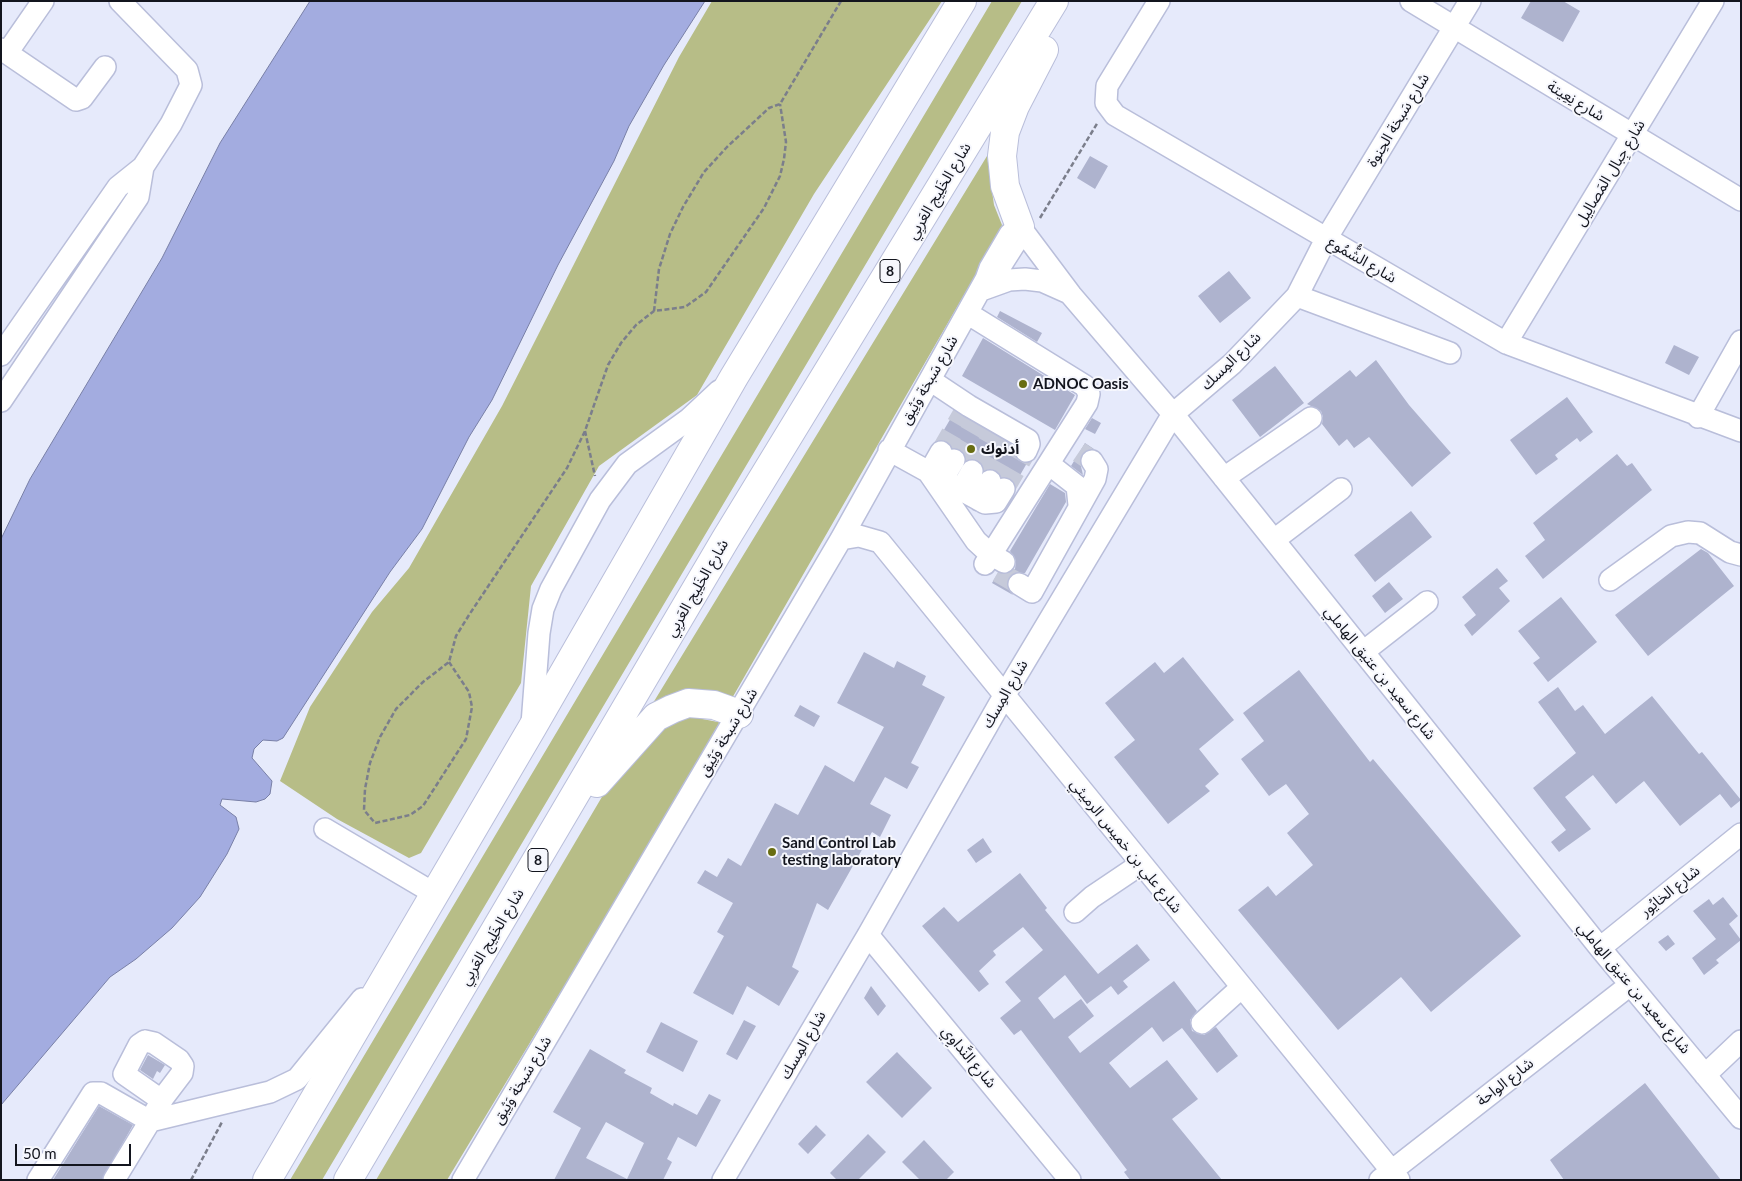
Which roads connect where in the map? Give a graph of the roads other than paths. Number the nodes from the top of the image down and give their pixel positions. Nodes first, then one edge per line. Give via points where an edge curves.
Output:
1 (43, 1) edge
2 (120, 1) edge
3 (962, 1) edge
4 (1054, 1) edge
5 (1070, 1) edge
6 (1159, 1) edge
7 (1411, 1) edge
8 (1470, 1) edge
9 (1713, 1) edge
10 (1454, 27) junction
11 (4, 51) edge
12 (105, 66) dead end
13 (1633, 135) junction
14 (143, 167) junction
15 (1741, 200) edge
16 (1024, 232) junction
17 (1326, 239) junction
18 (982, 286) junction
19 (1071, 295) junction
20 (1297, 296) junction
21 (967, 313) junction
22 (1741, 341) edge
23 (1506, 344) junction
24 (1450, 353) dead end
25 (1, 355) edge
26 (734, 377) junction
27 (930, 380) junction
28 (1, 401) edge
29 (1173, 414) junction
30 (1698, 417) junction
31 (1311, 418) dead end
32 (993, 426) dead end
33 (1741, 431) edge
34 (890, 450) junction
35 (1078, 452) junction
36 (1049, 464) junction
37 (972, 471) junction
38 (928, 472) junction
39 (1224, 478) junction
40 (1341, 489) dead end
41 (970, 495) junction
42 (1080, 505) junction
43 (841, 539) junction
44 (1274, 540) junction
45 (1741, 555) edge
46 (1027, 580) dead end
47 (1610, 580) dead end
48 (1428, 602) dead end
49 (1363, 652) junction
50 (1004, 696) junction
51 (739, 714) junction
52 (532, 728) junction
53 (325, 828) dead end
54 (1741, 834) edge
55 (550, 840) junction
56 (1141, 864) junction
57 (434, 894) junction
58 (1075, 912) dead end
59 (868, 935) junction
60 (1600, 948) junction
61 (399, 954) junction
62 (1630, 985) junction
63 (1242, 988) junction
64 (1202, 1023) dead end
65 (1741, 1041) edge
66 (1706, 1074) junction
67 (125, 1076) junction
68 (163, 1098) junction
69 (112, 1099) junction
70 (1741, 1118) edge
71 (150, 1121) junction
72 (1390, 1177) edge
73 (1069, 1179) edge
74 (38, 1180) edge
75 (114, 1180) edge
76 (267, 1180) edge
77 (348, 1180) edge
78 (463, 1180) edge
79 (724, 1180) edge

1 - 11 street
2 - 14 street via 188,70 191,85 172,124
3 - 26 highway
4 - 55 highway, شارع الخَلِيج العَربِي / 8 via 730,532
5 - 16 highway via 1015,106 1006,132 1002,174
6 - 17 street, شارع الشُّمُوع via 1107,86 1108,106 1115,115
7 - 10 street, شارع نِعِيتة
8 - 10 street, شارع سَبخة الحِنوة
9 - 13 street, شارع جِبال المَصالِيل
10 - 13 street, شارع نِعِيتة
10 - 17 street, شارع سَبخة الحِنوة
11 - 12 street via 76,100 82,98
13 - 15 street, شارع نِعِيتة
13 - 23 street, شارع جِبال المَصالِيل
14 - 25 street via 118,188
14 - 28 street via 138,197
16 - 18 street, شارع سَبخة وَثِيق via 996,274
16 - 19 street, شارع سعيد بن عتيق الهاملي
17 - 20 street, شارع المِسك
17 - 23 street, شارع الشُّمُوع
18 - 19 street via 1025,278 1057,286
18 - 21 street, شارع سَبخة وَثِيق
19 - 29 street, شارع سعيد بن عتيق الهاملي
20 - 24 street
20 - 29 street, شارع المِسك via 1232,364
21 - 27 street, شارع سَبخة وَثِيق
21 - 35 street via 1088,390
22 - 30 street
23 - 30 street, شارع الشُّمُوع
26 - 52 highway
26 - 52 street via 689,419 627,464 600,500 543,609
27 - 32 street
27 - 34 street, شارع سَبخة وَثِيق
29 - 39 street, شارع سعيد بن عتيق الهاملي
29 - 50 street, شارع المِسك
30 - 33 street, شارع الشُّمُوع
31 - 39 street
34 - 38 street
34 - 43 street, شارع سَبخة وَثِيق
35 - 36 street
35 - 42 street via 1095,464 1097,474
36 - 38 street via 994,563 962,540
36 - 42 street via 1077,486
37 - 38 street
37 - 41 street
37 - 41 street via 992,504
38 - 41 street
39 - 44 street, شارع سعيد بن عتيق الهاملي
40 - 44 street
42 - 46 street
43 - 50 street, شارع علي بن خميس الرميثي via 859,536 880,542
43 - 51 street, شارع سَبخة وَثِيق
44 - 49 street, شارع سعيد بن عتيق الهاملي
45 - 47 street via 1700,534 1688,532 1671,536
48 - 49 street
49 - 60 street, شارع سعيد بن عتيق الهاملي
50 - 56 street, شارع علي بن خميس الرميثي
50 - 59 street, شارع المِسك
51 - 55 highway via 714,705 688,703 656,717
51 - 78 street, شارع سَبخة وَثِيق
52 - 57 highway
53 - 57 street
54 - 60 street, شارع الخايُور
55 - 77 highway, شارع الخَلِيج العَربِي / 8
56 - 58 street
56 - 63 street, شارع علي بن خميس الرميثي
57 - 61 highway
59 - 73 street, شارع النَّداوِي
59 - 79 street, شارع المِسك
60 - 62 street, شارع سعيد بن عتيق الهاملي
61 - 71 street via 297,1079 270,1092
61 - 76 highway
62 - 66 street, شارع سعيد بن عتيق الهاملي
62 - 72 street, شارع الواحة
63 - 64 street
63 - 72 street, شارع علي بن خميس الرميثي
65 - 66 street
66 - 70 street, شارع سعيد بن عتيق الهاملي
67 - 68 street
67 - 68 street via 124,1071 139,1045 145,1041 154,1043 183,1066 182,1073
67 - 69 street
68 - 71 street
69 - 71 street
69 - 74 street via 98,1092 93,1094
71 - 75 street

